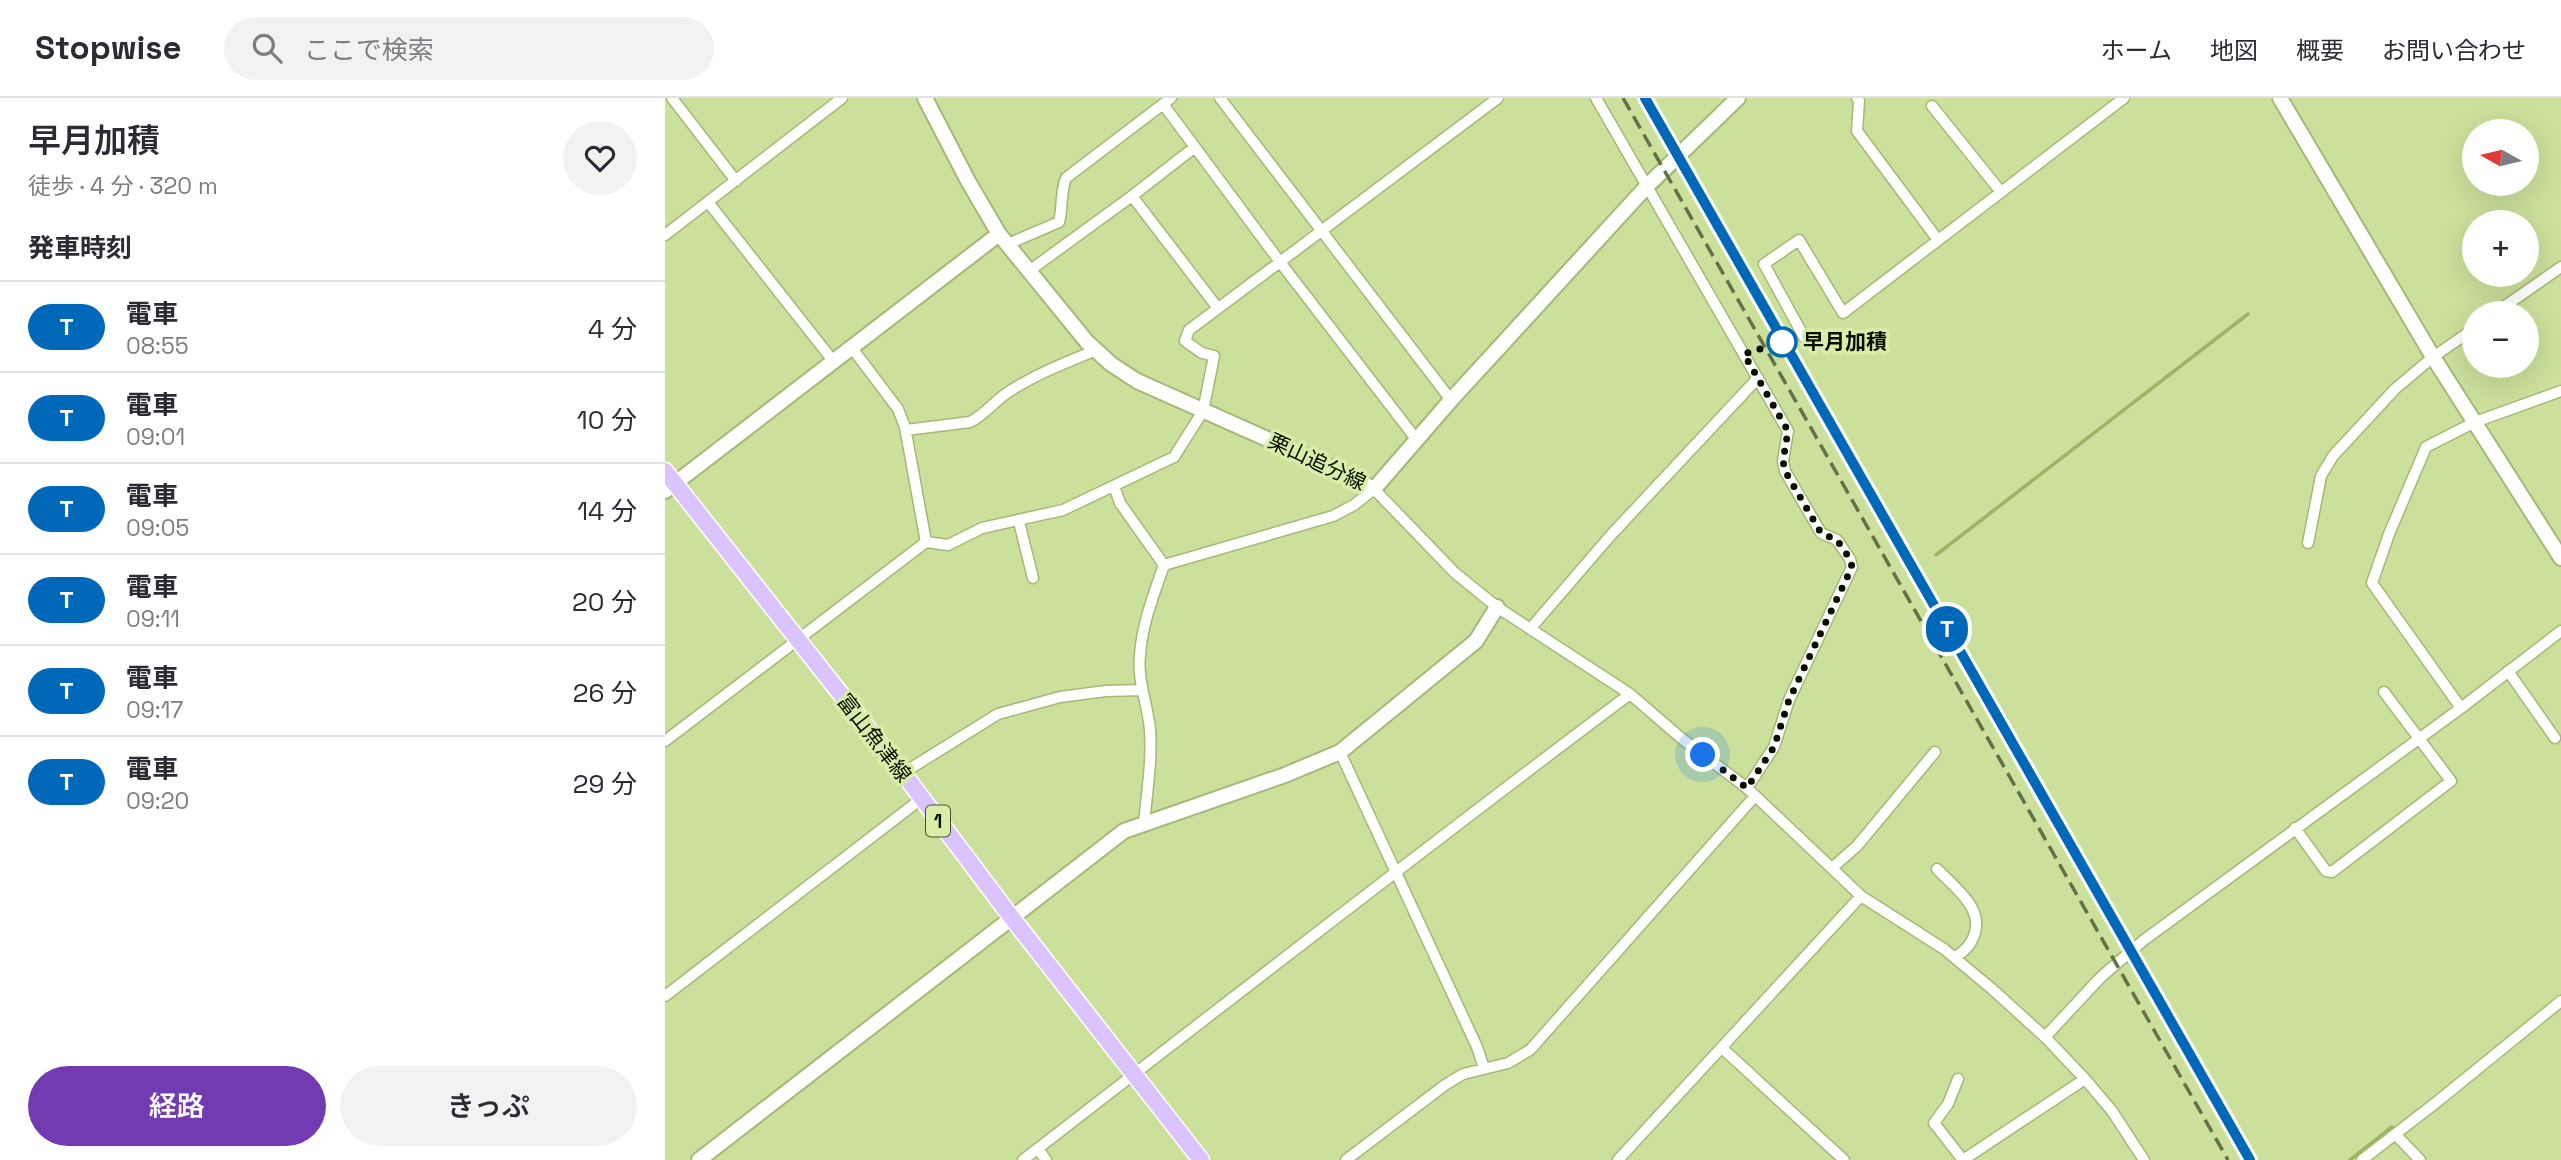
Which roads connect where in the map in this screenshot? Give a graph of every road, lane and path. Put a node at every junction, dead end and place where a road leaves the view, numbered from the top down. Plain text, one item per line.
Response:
1 (671, 98) edge
2 (842, 98) edge
3 (925, 98) edge
4 (1220, 98) edge
5 (1498, 98) edge
6 (1596, 98) edge
7 (1738, 98) edge
8 (1857, 98) edge
9 (2124, 98) edge
10 (2280, 98) edge
11 (1167, 101) edge
12 (1932, 106) dead end
13 (1195, 147) junction
14 (736, 181) junction
15 (1647, 185) junction
16 (2001, 192) junction
17 (1132, 196) junction
18 (708, 202) junction
19 (1322, 230) junction
20 (665, 235) edge
21 (1003, 239) junction
22 (1938, 240) junction
23 (1280, 262) junction
24 (2561, 267) edge
25 (1030, 271) junction
26 (2512, 301) edge
27 (1217, 307) junction
28 (2462, 337) edge
29 (1808, 339) dead end
30 (852, 348) junction
31 (1096, 350) junction
32 (2433, 357) junction
33 (835, 362) junction
34 (1758, 378) junction
35 (2561, 391) edge
36 (1451, 400) junction
37 (1203, 411) junction
38 (2475, 422) junction
39 (906, 430) junction
40 (1416, 439) junction
41 (668, 482) edge
42 (1114, 486) junction
43 (1374, 489) junction
44 (1019, 522) junction
45 (926, 541) junction
46 (2308, 543) dead end
47 (2561, 558) edge
48 (1164, 565) junction
49 (1033, 578) dead end
50 (1497, 607) junction
51 (1530, 629) junction
52 (2561, 631) edge
53 (796, 639) junction
54 (2508, 671) junction
55 (1141, 690) junction
56 (2385, 692) dead end
57 (1630, 694) junction
58 (2461, 708) junction
59 (2420, 738) junction
60 (2555, 738) dead end
61 (665, 741) edge
62 (1340, 752) junction
63 (1935, 752) dead end
64 (903, 773) junction
65 (1751, 792) junction
66 (921, 799) junction
67 (1144, 823) junction
68 (2295, 828) junction
69 (1832, 868) junction
70 (1937, 869) dead end
71 (1395, 870) junction
72 (1861, 895) junction
73 (1012, 918) junction
74 (1955, 958) junction
75 (665, 996) edge
76 (2561, 1000) edge
77 (2045, 1037) junction
78 (1721, 1048) junction
79 (1484, 1068) junction
80 (1134, 1074) junction
81 (1958, 1079) dead end
82 (2085, 1079) junction
83 (2396, 1135) junction
84 (1038, 1149) junction
85 (699, 1160) edge
86 (1023, 1160) edge
87 (1047, 1160) edge
88 (1201, 1160) edge
89 (1346, 1160) edge
90 (1618, 1160) edge
91 (1844, 1160) edge
92 (1963, 1160) edge
93 (2144, 1160) edge
94 (2362, 1160) edge
95 (2420, 1160) edge

1 - 14 street
2 - 14 street
3 - 21 street, 栗山追分線
4 - 19 street
5 - 19 street
6 - 15 street
7 - 15 street, 栗山追分線
8 - 22 street
9 - 16 street
10 - 32 street
11 - 13 street
11 - 21 street
12 - 16 street
13 - 17 street
13 - 23 street
14 - 18 street
15 - 34 street
15 - 36 street, 栗山追分線
16 - 22 street
17 - 25 street
17 - 27 street
18 - 20 street
18 - 33 street
19 - 23 street
19 - 36 street
21 - 25 street, 栗山追分線
21 - 30 street
22 - 29 street
23 - 27 street
23 - 40 street
24 - 26 street
25 - 31 street, 栗山追分線
27 - 37 street
28 - 32 street
30 - 33 street
30 - 39 street
31 - 37 street, 栗山追分線
31 - 39 street
32 - 38 street
32 - 46 street
33 - 41 street
34 - 51 street
34 - 65 street
35 - 38 street
36 - 40 street, 栗山追分線
37 - 42 street
37 - 43 street, 栗山追分線
38 - 47 street
38 - 58 street
39 - 45 street
40 - 43 street, 栗山追分線
41 - 53 main road, 富山魚津線 / 1
42 - 44 street
42 - 48 street
43 - 48 street
43 - 50 street
44 - 45 street
44 - 49 street
45 - 53 street
48 - 55 street
50 - 51 street
50 - 62 street
51 - 57 street
52 - 54 street
53 - 61 street
53 - 64 main road, 富山魚津線 / 1
54 - 58 street
54 - 60 street
55 - 64 street
55 - 67 street
56 - 59 street
57 - 65 street
57 - 71 street
58 - 59 street
59 - 68 street
59 - 68 street
62 - 67 street
62 - 71 street
63 - 69 street
64 - 66 main road, 富山魚津線 / 1
65 - 69 street
65 - 79 street
66 - 73 main road, 富山魚津線 / 1
66 - 75 street
67 - 73 street
68 - 77 street
69 - 72 street
70 - 74 street
71 - 79 street
71 - 80 street
72 - 74 street
72 - 78 street
73 - 80 main road, 富山魚津線 / 1
73 - 85 street
74 - 77 street
76 - 83 street
77 - 82 street
78 - 90 street
78 - 91 street
79 - 89 street
80 - 84 street
80 - 88 main road, 富山魚津線 / 1
81 - 92 street
82 - 92 street
82 - 93 street
83 - 94 street
83 - 95 street
84 - 86 street
84 - 87 street

